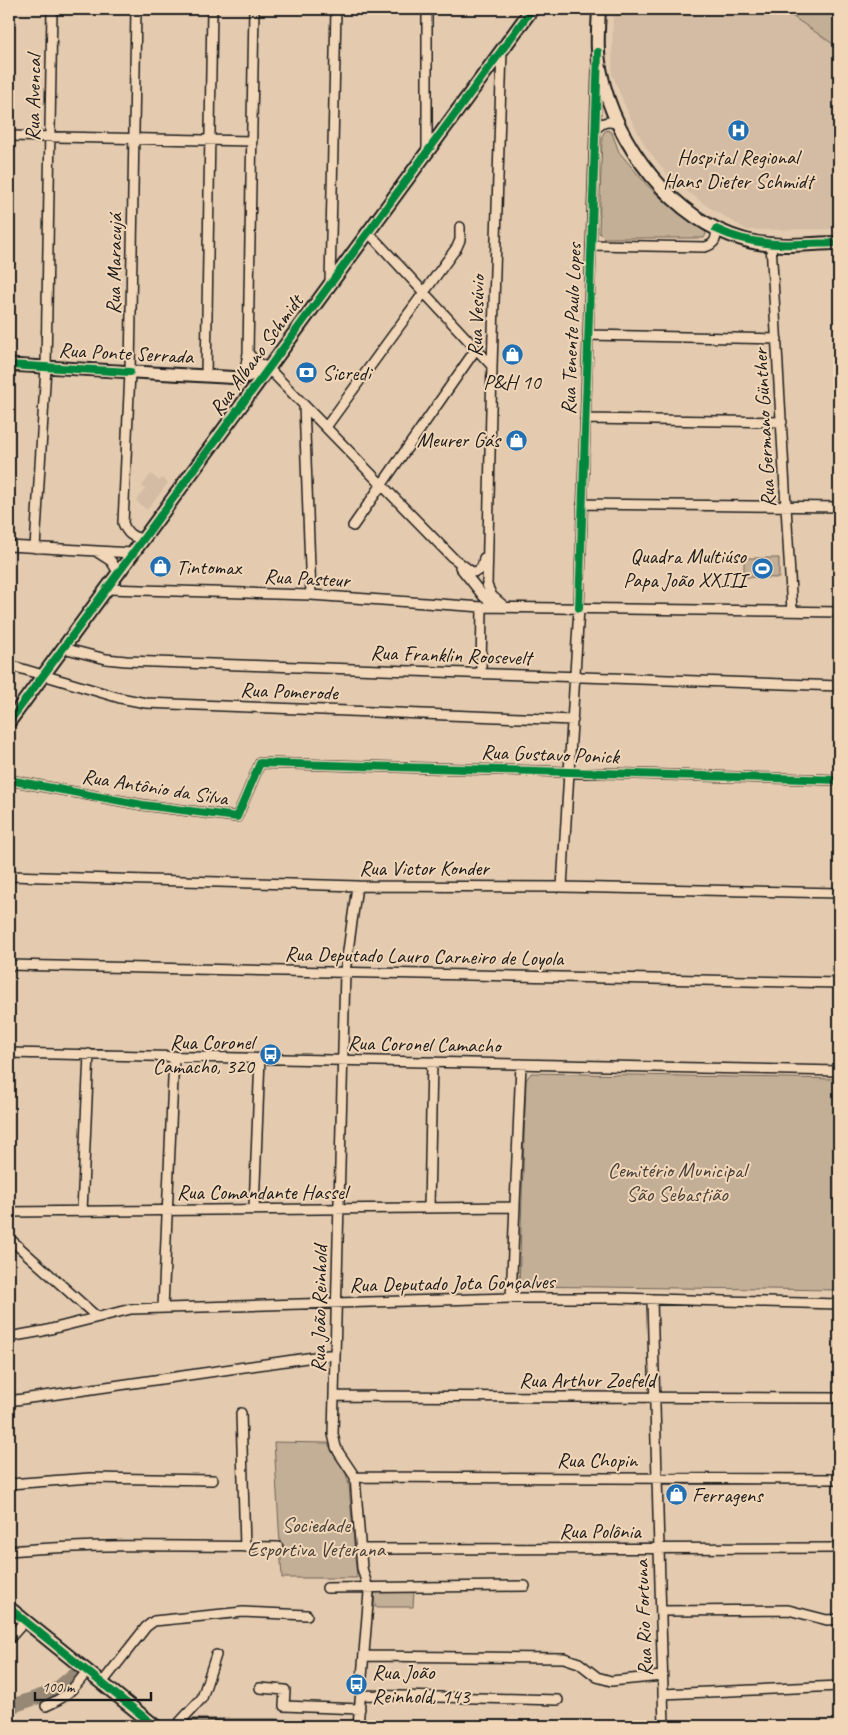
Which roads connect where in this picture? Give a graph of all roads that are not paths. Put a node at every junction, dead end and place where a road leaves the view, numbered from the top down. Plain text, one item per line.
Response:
1 (52, 9) edge
2 (136, 9) edge
3 (212, 9) edge
4 (254, 9) edge
5 (336, 9) edge
6 (426, 9) edge
7 (532, 9) edge
8 (598, 10) edge
9 (502, 49) junction
10 (598, 52) junction
11 (618, 124) junction
12 (595, 130) junction
13 (9, 136) edge
14 (50, 137) junction
15 (134, 139) junction
16 (210, 140) junction
17 (252, 141) junction
18 (427, 151) junction
19 (460, 227) dead end
20 (716, 228) junction
21 (368, 232) junction
22 (839, 243) edge
23 (771, 244) junction
24 (591, 245) junction
25 (330, 283) junction
26 (424, 292) junction
27 (588, 335) junction
28 (777, 338) junction
29 (476, 349) junction
30 (248, 353) junction
31 (9, 365) edge
32 (492, 366) junction
33 (46, 367) junction
34 (268, 368) junction
35 (130, 372) junction
36 (206, 376) junction
37 (242, 378) junction
38 (250, 394) junction
39 (304, 405) junction
40 (585, 420) junction
41 (782, 422) junction
42 (326, 427) junction
43 (381, 485) junction
44 (582, 504) junction
45 (787, 507) junction
46 (839, 508) edge
47 (353, 526) dead end
48 (143, 539) junction
49 (487, 540) junction
50 (9, 546) edge
51 (35, 548) junction
52 (94, 551) junction
53 (132, 553) junction
54 (452, 557) junction
55 (118, 572) junction
56 (107, 589) junction
57 (480, 593) junction
58 (311, 595) junction
59 (459, 605) junction
60 (482, 607) junction
61 (503, 607) junction
62 (579, 608) junction
63 (792, 611) junction
64 (839, 612) edge
65 (63, 648) junction
66 (9, 665) edge
67 (481, 673) junction
68 (44, 674) junction
69 (576, 677) junction
70 (839, 686) edge
71 (573, 720) junction
72 (9, 722) edge
73 (260, 762) joint
74 (570, 772) junction
75 (9, 780) edge
76 (839, 780) edge
77 (9, 876) edge
78 (357, 886) junction
79 (562, 887) junction
80 (839, 893) edge
81 (9, 965) edge
82 (345, 972) junction
83 (839, 983) edge
84 (9, 1053) edge
85 (89, 1054) junction
86 (174, 1056) junction
87 (260, 1058) junction
88 (343, 1060) junction
89 (432, 1062) junction
90 (521, 1064) junction
91 (839, 1071) edge
92 (515, 1207) junction
93 (339, 1208) junction
94 (428, 1208) junction
95 (254, 1209) junction
96 (167, 1210) junction
97 (82, 1211) junction
98 (9, 1212) edge
99 (9, 1238) edge
100 (511, 1298) junction
101 (652, 1299) junction
102 (337, 1303) junction
103 (839, 1304) edge
104 (163, 1308) junction
105 (97, 1317) junction
106 (9, 1337) edge
107 (335, 1354) junction
108 (334, 1396) junction
109 (655, 1397) junction
110 (839, 1398) edge
111 (9, 1401) edge
112 (241, 1413) dead end
113 (355, 1477) junction
114 (657, 1478) junction
115 (839, 1479) edge
116 (213, 1480) dead end
117 (9, 1484) edge
118 (245, 1547) junction
119 (278, 1547) dead end
120 (659, 1548) junction
121 (839, 1548) edge
122 (361, 1549) junction
123 (9, 1551) edge
124 (525, 1586) dead end
125 (368, 1587) junction
126 (327, 1588) dead end
127 (9, 1608) edge
128 (661, 1611) junction
129 (307, 1615) dead end
130 (839, 1619) edge
131 (25, 1621) junction
132 (9, 1639) edge
133 (216, 1655) dead end
134 (364, 1656) junction
135 (87, 1671) junction
136 (662, 1676) junction
137 (102, 1683) junction
138 (839, 1686) edge
139 (260, 1688) dead end
140 (663, 1694) junction
141 (361, 1695) junction
142 (558, 1700) dead end
143 (46, 1706) dead end
144 (360, 1709) junction
145 (155, 1726) edge
146 (176, 1726) edge
147 (358, 1726) edge
148 (664, 1726) edge

1 - 14 street, Rua Avencal
2 - 15 street, Rua Maracujá
3 - 16 street
4 - 17 street
5 - 25 street
6 - 18 street
7 - 9 main road, Rua Albano Schmidt
8 - 10 main road, Rua Tenente Paulo Lopes
9 - 18 main road, Rua Albano Schmidt
9 - 32 street, Rua Vesúvio
10 - 11 main road
10 - 12 street, Rua Tenente Paulo Lopes
11 - 12 street
11 - 20 main road
12 - 24 street, Rua Tenente Paulo Lopes
13 - 14 street
14 - 15 street
14 - 33 street, Rua Avencal
15 - 16 street
15 - 35 street, Rua Maracujá
16 - 17 street
16 - 36 street
17 - 30 street
18 - 21 main road, Rua Albano Schmidt
19 - 26 street
20 - 23 main road
20 - 24 street
21 - 25 main road, Rua Albano Schmidt
21 - 26 street
22 - 23 main road
23 - 28 street, Rua Germano Günther
24 - 27 street, Rua Tenente Paulo Lopes
25 - 34 main road, Rua Albano Schmidt
26 - 29 street
26 - 42 street
27 - 28 street
27 - 40 street, Rua Tenente Paulo Lopes
28 - 41 street, Rua Germano Günther
29 - 32 street
29 - 43 street
30 - 34 street
30 - 37 street
31 - 33 street, Rua Ponte Serrada
32 - 49 street, Rua Vesúvio
33 - 35 street, Rua Ponte Serrada
33 - 51 street, Rua Avencal
34 - 37 street, Rua Ponte Serrada
34 - 38 main road, Rua Albano Schmidt
34 - 39 street
35 - 36 street, Rua Ponte Serrada
35 - 48 street, Rua Maracujá
36 - 37 street, Rua Ponte Serrada
37 - 38 street
38 - 48 main road, Rua Albano Schmidt
39 - 42 street
39 - 58 street
40 - 41 street
40 - 44 street, Rua Tenente Paulo Lopes
41 - 45 street, Rua Germano Günther
42 - 43 street
43 - 47 street
43 - 54 street
44 - 45 street
44 - 62 street, Rua Tenente Paulo Lopes
45 - 46 street
45 - 63 street, Rua Germano Günther
48 - 53 main road, Rua Albano Schmidt
49 - 54 street
49 - 61 street, Rua Vesúvio
50 - 51 street
51 - 52 street
52 - 53 street
52 - 55 street
53 - 55 main road, Rua Albano Schmidt
54 - 57 street
55 - 56 main road, Rua Albano Schmidt
56 - 58 street, Rua Pasteur
56 - 65 main road, Rua Albano Schmidt
57 - 59 street
57 - 61 street
58 - 59 street, Rua Pasteur
59 - 60 street, Rua Pasteur
60 - 61 street, Rua Pasteur
60 - 67 street
61 - 62 street, Rua Pasteur
62 - 63 street, Rua Pasteur
62 - 69 street, Rua Tenente Paulo Lopes
63 - 64 street, Rua Pasteur
65 - 67 street, Rua Franklin Roosevelt
65 - 68 main road, Rua Albano Schmidt
66 - 68 street, Rua Pomerode
67 - 69 street, Rua Franklin Roosevelt
68 - 71 street, Rua Pomerode
68 - 72 main road, Rua Albano Schmidt
69 - 70 street, Rua Franklin Roosevelt
69 - 71 street, Rua Tenente Paulo Lopes
71 - 74 street, Rua Tenente Paulo Lopes
73 - 74 street, Rua Gustavo Ponick
73 - 75 street, Rua Antônio da Silva
74 - 76 street, Rua Gustavo Ponick
74 - 79 street, Rua Tenente Paulo Lopes
77 - 78 street, Rua Victor Konder
78 - 79 street, Rua Victor Konder
78 - 82 street, Rua João Reinhold
79 - 80 street, Rua Victor Konder
81 - 82 street, Rua Deputado Lauro Carneiro de Loyola
82 - 83 street, Rua Deputado Lauro Carneiro de Loyola
82 - 88 street, Rua João Reinhold
84 - 85 street, Rua Coronel Camacho
85 - 86 street, Rua Coronel Camacho
85 - 97 street
86 - 87 street, Rua Coronel Camacho
86 - 96 street
87 - 88 street, Rua Coronel Camacho
87 - 95 street
88 - 89 street, Rua Coronel Camacho
88 - 93 street, Rua João Reinhold
89 - 90 street, Rua Coronel Camacho
89 - 94 street
90 - 91 street, Rua Coronel Camacho
90 - 92 street
92 - 94 street, Rua Comandante Hassel
92 - 100 street
93 - 94 street, Rua Comandante Hassel
93 - 95 street, Rua Comandante Hassel
93 - 102 street, Rua João Reinhold
95 - 96 street, Rua Comandante Hassel
96 - 97 street, Rua Comandante Hassel
96 - 104 street
97 - 98 street, Rua Comandante Hassel
99 - 105 street
100 - 101 street, Rua Deputado Jota Gonçalves
100 - 102 street, Rua Deputado Jota Gonçalves
101 - 103 street, Rua Deputado Jota Gonçalves
101 - 109 street, Rua Rio Fortuna
102 - 104 street, Rua Deputado Jota Gonçalves
102 - 107 street, Rua João Reinhold
104 - 105 street, Rua Deputado Jota Gonçalves
105 - 106 street, Rua Deputado Jota Gonçalves
107 - 108 street, Rua João Reinhold
107 - 111 street
108 - 109 street, Rua Arthur Zoefeld
108 - 113 street, Rua João Reinhold
109 - 110 street, Rua Arthur Zoefeld
109 - 114 street, Rua Rio Fortuna
112 - 118 street
113 - 114 street, Rua Chopin
113 - 122 street, Rua João Reinhold
114 - 115 street, Rua Chopin
114 - 120 street, Rua Rio Fortuna
116 - 117 street
118 - 119 street
118 - 123 street
120 - 121 street, Rua Polônia
120 - 122 street, Rua Polônia
120 - 128 street, Rua Rio Fortuna
122 - 125 street, Rua João Reinhold
124 - 125 street
125 - 126 street
125 - 134 street, Rua João Reinhold
127 - 131 main road
128 - 130 street
128 - 136 street, Rua Rio Fortuna
129 - 137 street
131 - 132 street
131 - 135 main road
133 - 146 street
134 - 136 street
134 - 141 street, Rua João Reinhold
135 - 137 main road
135 - 143 street
136 - 140 street, Rua Rio Fortuna
137 - 145 main road
138 - 140 street
139 - 144 street
140 - 148 street, Rua Rio Fortuna
141 - 142 street
141 - 144 street, Rua João Reinhold
144 - 147 street, Rua João Reinhold

